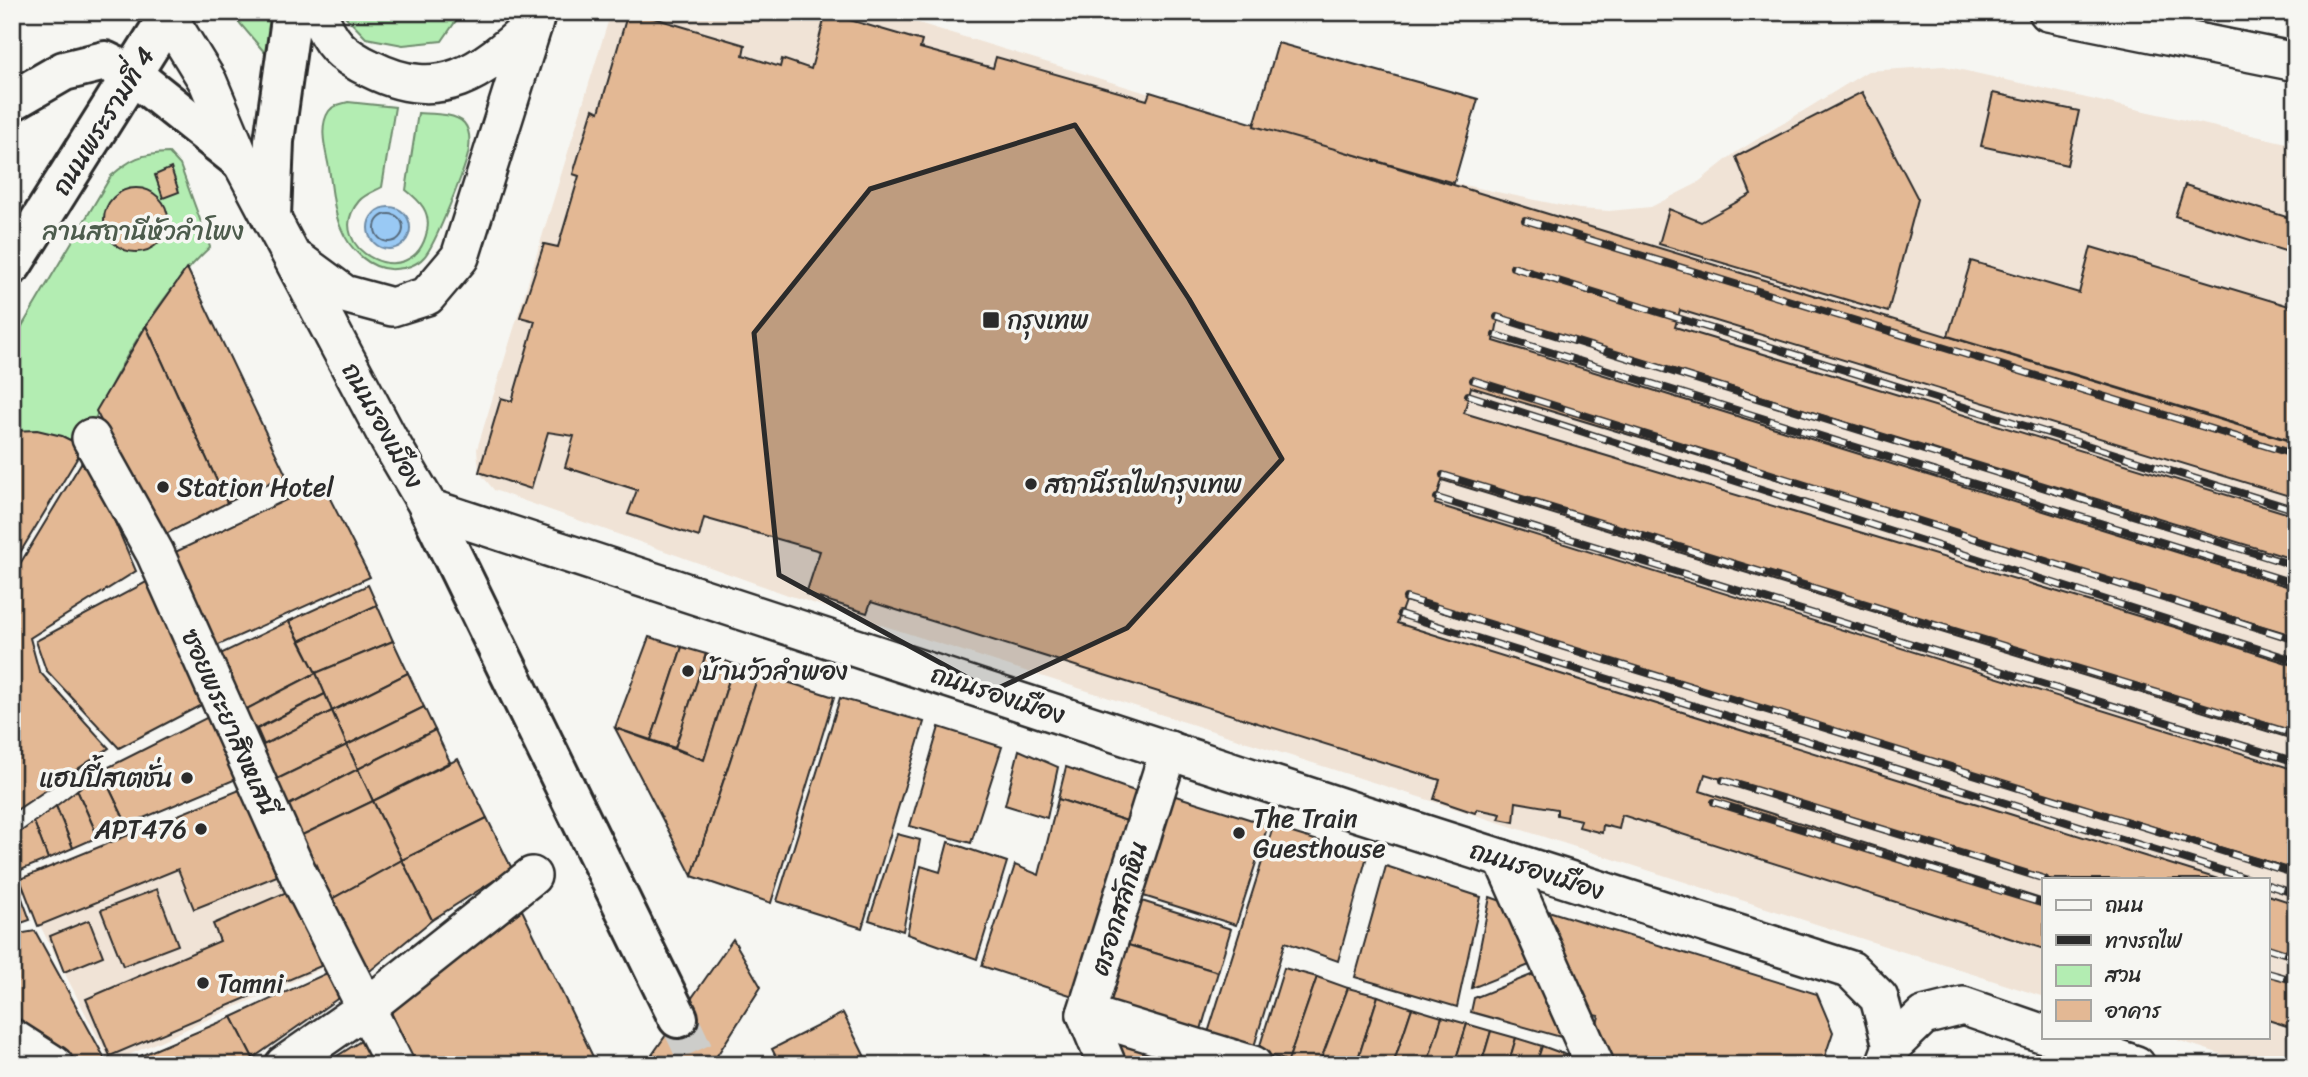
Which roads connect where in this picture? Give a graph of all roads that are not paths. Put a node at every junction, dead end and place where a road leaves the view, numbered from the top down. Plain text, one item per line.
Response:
1 (292, 12) edge
2 (318, 12) edge
3 (2048, 12) edge
4 (168, 13) edge
5 (536, 18) edge
6 (2296, 62) edge
7 (132, 74) junction
8 (12, 100) edge
9 (241, 161) junction
10 (271, 216) junction
11 (293, 256) junction
12 (12, 265) edge
13 (91, 438) dead end
14 (429, 508) junction
15 (1169, 750) junction
16 (1503, 859) junction
17 (532, 876) dead end
18 (368, 1007) junction
19 (1086, 1014) junction
20 (678, 1018) tunnel mouth
21 (2042, 1033) edge
22 (12, 1038) edge
23 (2056, 1038) edge
24 (1888, 1055) edge
25 (54, 1065) edge
26 (284, 1065) edge
27 (395, 1065) edge
28 (1107, 1065) edge
29 (1253, 1065) edge
30 (1595, 1065) edge
31 (2136, 1065) edge

1 - 10 main road
2 - 5 street
3 - 6 street
4 - 7 main road, ถนนพระรามที่ 4
4 - 9 street, ถนนรองเมือง
5 - 11 street
7 - 8 main road
7 - 9 main road
7 - 12 main road, ถนนพระรามที่ 4
9 - 10 street, ถนนรองเมือง
10 - 11 street, ถนนรองเมือง
11 - 14 street, ถนนรองเมือง
13 - 18 street, ซอยพระยาสิงหเสนี
14 - 15 street, ถนนรองเมือง
14 - 20 main road
15 - 16 street, ถนนรองเมือง
15 - 19 street, ตรอกสลักหิน
16 - 24 street, ถนนรองเมือง
16 - 30 street
17 - 18 street
18 - 26 street
18 - 27 street, ซอยพระยาสิงหเสนี
19 - 28 street
19 - 29 street
21 - 24 street, ถนนรองเมือง
22 - 25 street
23 - 31 street

